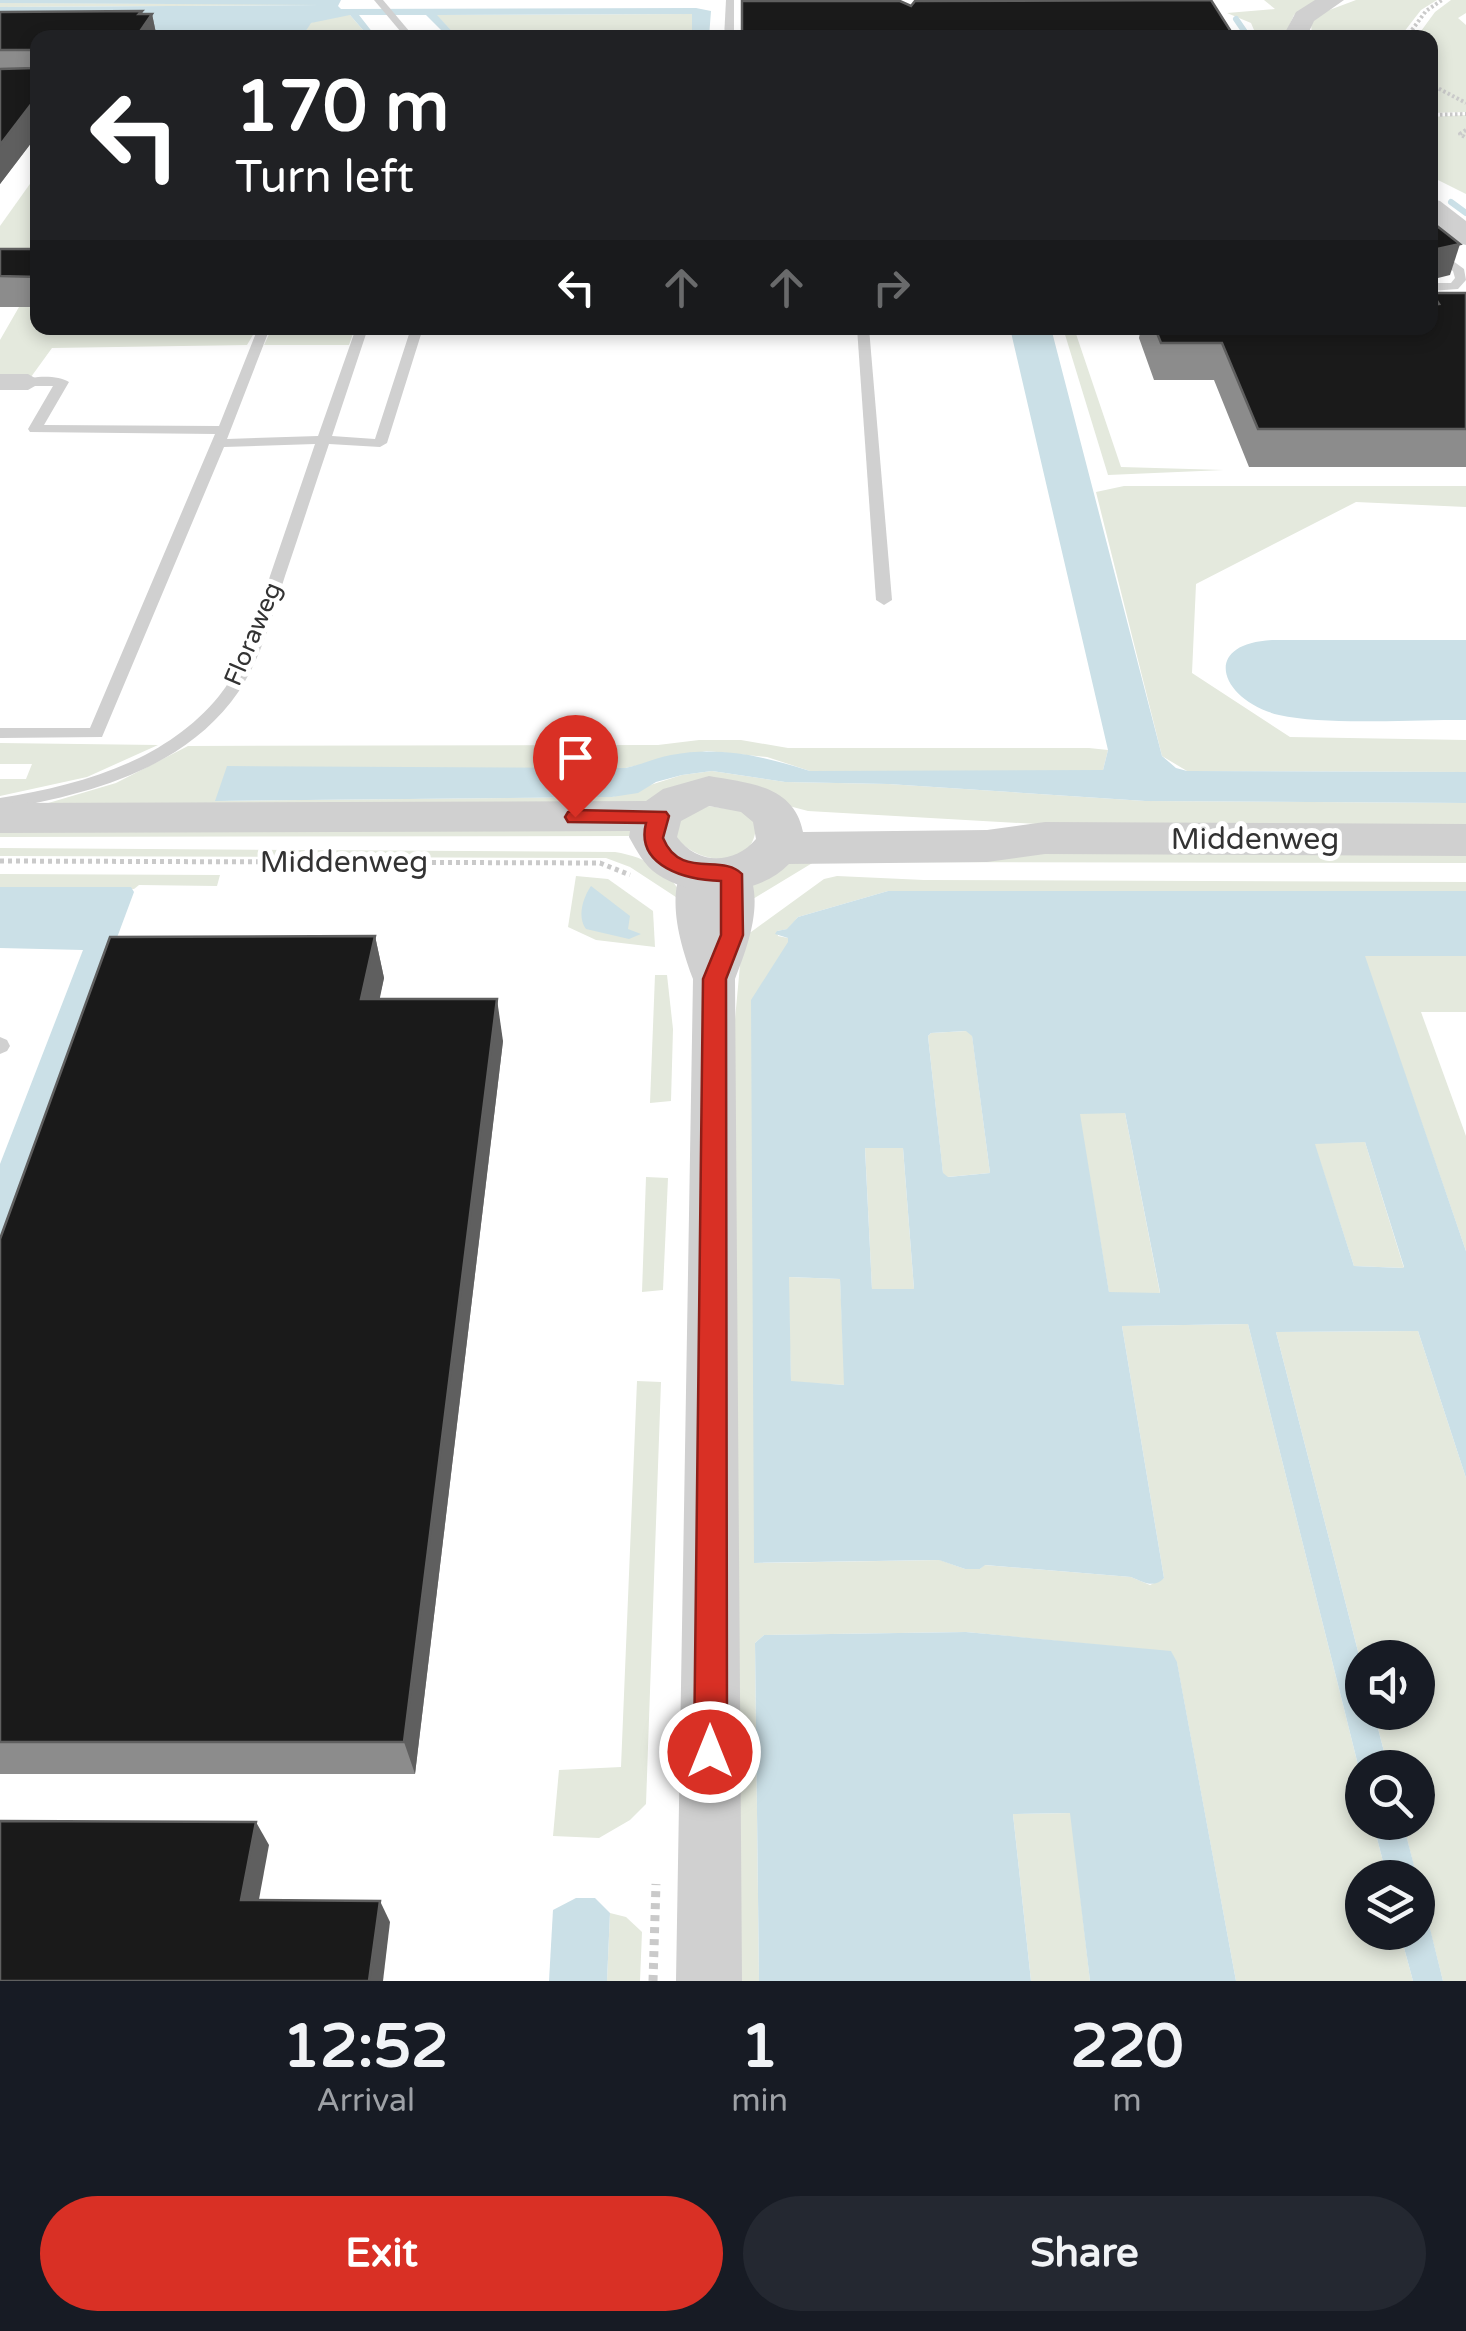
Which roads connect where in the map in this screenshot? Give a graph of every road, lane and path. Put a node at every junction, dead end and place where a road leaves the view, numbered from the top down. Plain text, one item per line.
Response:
1 (730, 0) edge
2 (1332, 0) edge
3 (1442, 0) edge
4 (380, 3) edge
5 (404, 30) edge
6 (729, 30) edge
7 (1298, 30) edge
8 (1412, 30) edge
9 (1438, 88) edge
10 (1466, 103) edge
11 (1466, 114) edge
12 (1438, 115) edge
13 (1466, 130) edge
14 (1466, 138) edge
15 (1440, 232) edge
16 (1438, 287) edge
17 (1438, 304) edge
18 (1466, 304) edge
19 (261, 335) edge
20 (360, 335) edge
21 (415, 335) edge
22 (864, 335) edge
23 (14, 382) edge
24 (222, 436) junction
25 (322, 444) junction
26 (884, 600) dead end
27 (0, 733) edge
28 (0, 804) edge
29 (0, 818) edge
30 (776, 832) junction
31 (1466, 840) edge
32 (0, 843) edge
33 (651, 848) junction
34 (0, 861) edge
35 (715, 874) junction
36 (709, 1981) edge

1 - 6 lane
2 - 7 street
3 - 8 path
4 - 5 lane
9 - 10 path
11 - 12 path
13 - 14 path
15 - 16 lane
17 - 18 street
19 - 24 lane
20 - 25 lane, Floraweg
21 - 25 lane
22 - 26 lane
23 - 24 lane
24 - 25 lane
24 - 27 lane
25 - 28 lane, Floraweg
29 - 33 street, Middenweg
30 - 31 street, Middenweg
30 - 33 street
30 - 35 street
32 - 33 street, Middenweg
33 - 34 path, Middenweg
33 - 35 street
35 - 36 street

